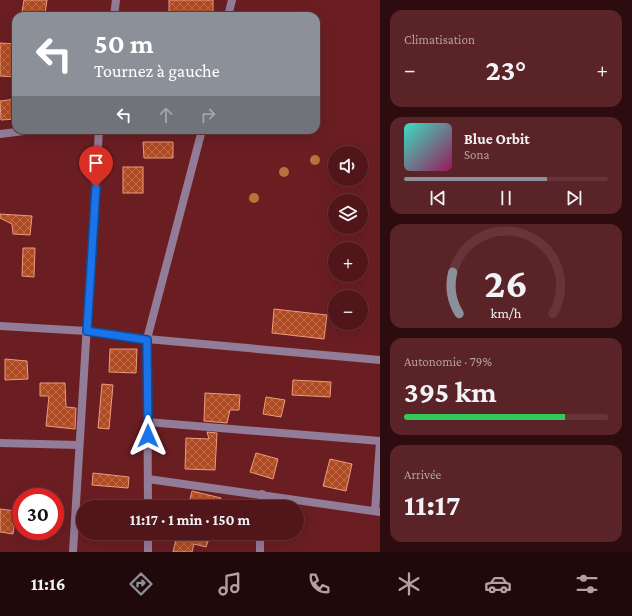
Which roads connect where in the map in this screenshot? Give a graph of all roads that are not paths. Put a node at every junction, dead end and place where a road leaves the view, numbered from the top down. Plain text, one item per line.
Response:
1 (116, 0) edge
2 (232, 0) edge
3 (114, 12) edge
4 (229, 12) edge
5 (12, 132) edge
6 (0, 134) edge
7 (99, 134) edge
8 (201, 134) edge
9 (0, 326) edge
10 (87, 331) junction
11 (147, 340) junction
12 (380, 360) edge
13 (147, 422) junction
14 (380, 442) edge
15 (0, 443) edge
16 (79, 445) junction
17 (148, 478) junction
18 (262, 494) junction
19 (148, 500) edge
20 (262, 500) edge
21 (377, 512) edge
22 (148, 540) edge
23 (260, 540) edge
24 (73, 552) edge
25 (148, 552) edge
26 (260, 552) edge

1 - 3 street
2 - 4 street
5 - 6 street
7 - 10 street
8 - 11 street
9 - 10 street
10 - 11 street
10 - 16 street
11 - 12 street
11 - 13 street
13 - 14 street
13 - 17 street
14 - 21 street
15 - 16 street
16 - 24 street
17 - 18 street
17 - 19 street
18 - 20 street
18 - 21 street
22 - 25 street
23 - 26 street

